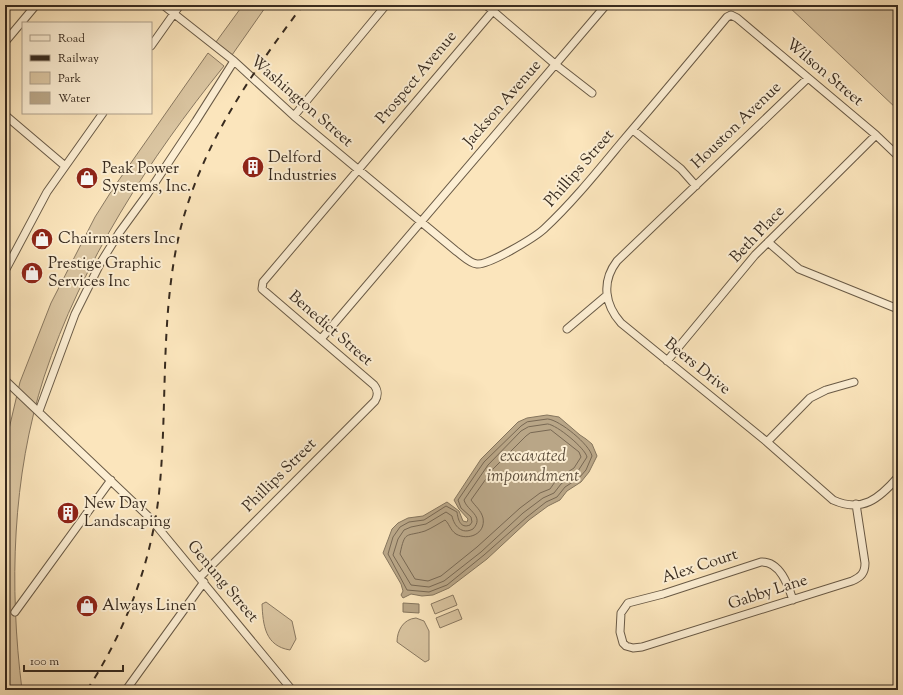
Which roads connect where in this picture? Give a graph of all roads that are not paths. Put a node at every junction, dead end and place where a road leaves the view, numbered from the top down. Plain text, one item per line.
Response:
1 (36, 5) edge
2 (163, 5) edge
3 (180, 5) edge
4 (386, 5) edge
5 (486, 5) edge
6 (606, 5) edge
7 (495, 8) edge
8 (174, 14) junction
9 (731, 15) joint
10 (5, 42) edge
11 (152, 45) edge
12 (234, 62) junction
13 (556, 65) junction
14 (808, 78) junction
15 (592, 93) dead end
16 (102, 114) edge
17 (5, 116) edge
18 (294, 116) junction
19 (632, 130) junction
20 (876, 135) junction
21 (898, 156) edge
22 (65, 166) junction
23 (359, 169) junction
24 (696, 186) junction
25 (421, 221) junction
26 (768, 242) junction
27 (5, 271) edge
28 (262, 288) joint
29 (606, 296) junction
30 (898, 309) edge
31 (567, 329) dead end
32 (321, 339) junction
33 (667, 361) junction
34 (5, 380) edge
35 (854, 382) dead end
36 (377, 393) joint
37 (39, 411) junction
38 (767, 442) junction
39 (898, 477) edge
40 (111, 480) junction
41 (856, 504) junction
42 (202, 579) junction
43 (793, 600) junction
44 (15, 612) dead end
45 (620, 632) joint
46 (126, 690) edge
47 (292, 690) edge

1 - 10 street
2 - 8 street, Washington Street
3 - 8 street
4 - 18 street
5 - 7 street
6 - 13 street, Jackson Avenue
7 - 13 street
7 - 23 street, Prospect Avenue
8 - 11 street
8 - 12 street, Washington Street
9 - 14 street, Wilson Street
9 - 19 street, Phillips Street
12 - 18 street, Washington Street
12 - 37 street
13 - 15 street
13 - 25 street, Jackson Avenue
14 - 20 street, Wilson Street
14 - 24 street, Houston Avenue
16 - 22 street
17 - 22 street
18 - 23 street, Washington Street
19 - 24 street, Houston Avenue
19 - 25 street, Phillips Street
20 - 21 street, Wilson Street
20 - 26 street, Beth Place
22 - 27 street
23 - 25 street, Washington Street
23 - 28 street, Prospect Avenue
24 - 29 street
25 - 32 street, Jackson Avenue
26 - 30 street
26 - 33 street, Beth Place
28 - 32 street, Benedict Street
29 - 31 street
29 - 33 street, Beers Drive
32 - 36 street, Benedict Street
33 - 38 street, Beers Drive
34 - 37 street, Genung Street
35 - 38 street
36 - 42 street, Phillips Street
37 - 40 street, Genung Street
38 - 41 street, Beers Drive
39 - 41 street, Beers Drive
40 - 42 street, Genung Street
40 - 44 street
41 - 43 street, Gabby Lane
42 - 46 street, Phillips Street
42 - 47 street, Genung Street
43 - 45 street, Gabby Lane
43 - 45 street, Alex Court

